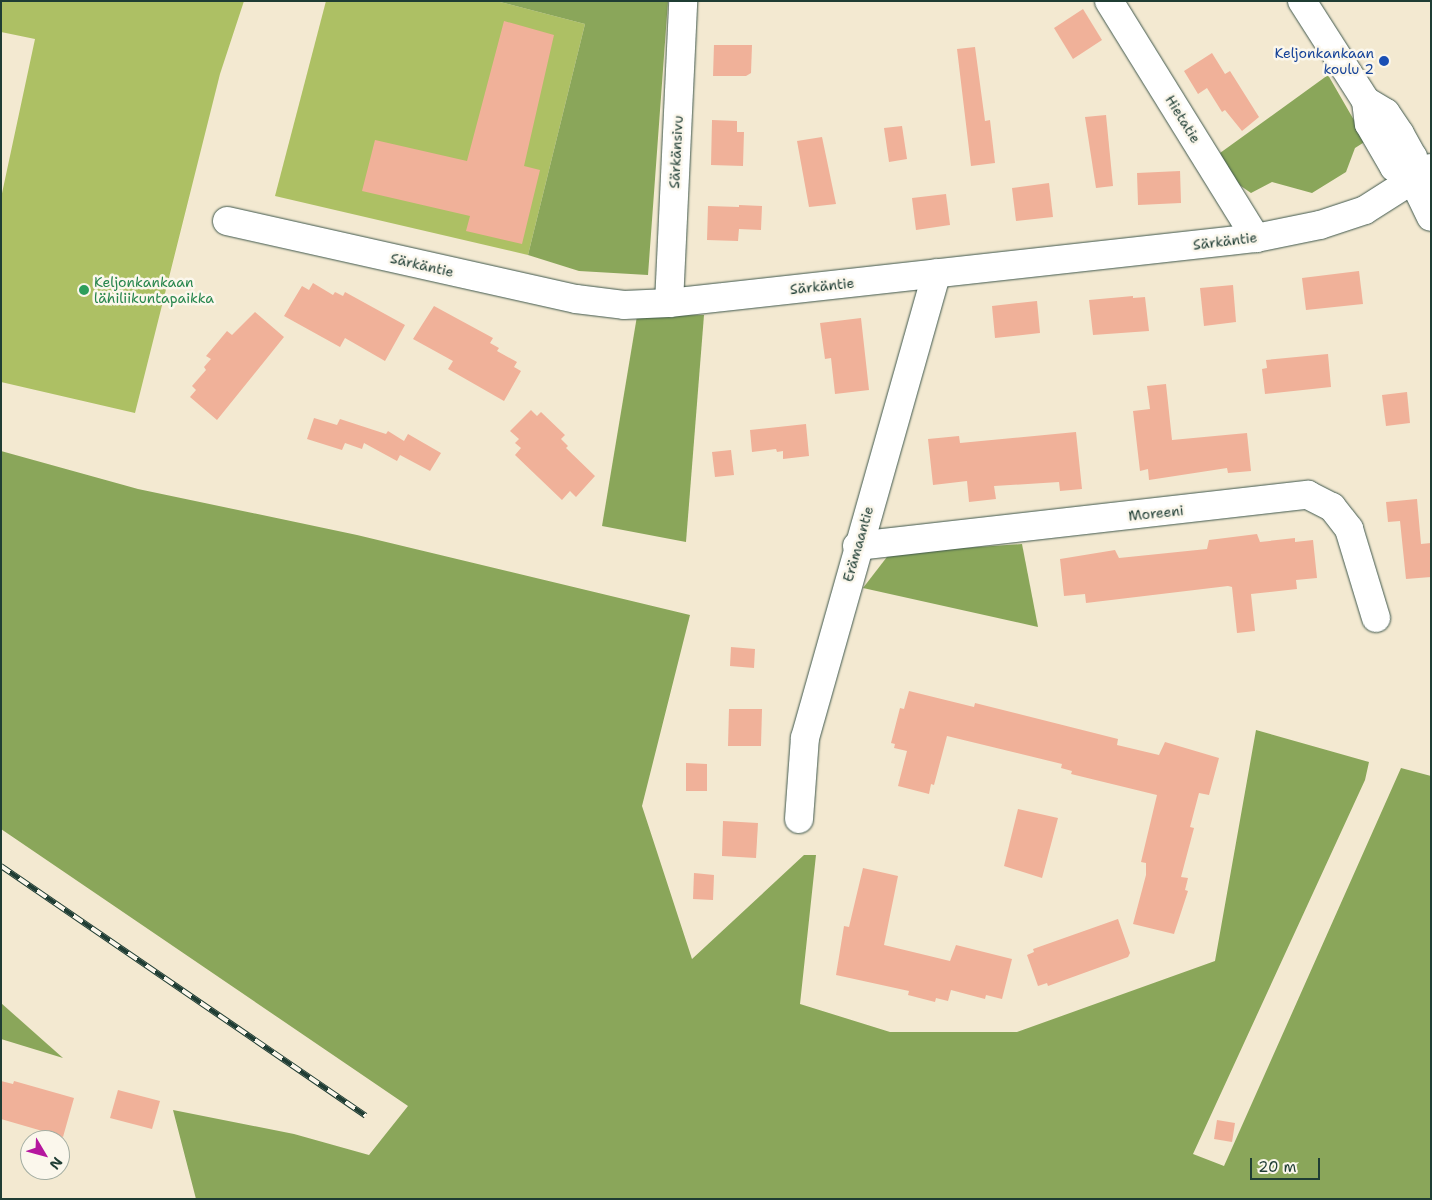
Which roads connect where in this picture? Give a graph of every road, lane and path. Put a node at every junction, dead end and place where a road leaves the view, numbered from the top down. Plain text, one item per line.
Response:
1 (683, 1) edge
2 (1109, 1) edge
3 (1302, 1) edge
4 (1422, 174) edge
5 (1431, 217) edge
6 (226, 221) dead end
7 (1256, 238) junction
8 (937, 273) junction
9 (669, 303) junction
10 (857, 546) junction
11 (1376, 618) dead end
12 (799, 819) dead end

1 - 9 street, Särkänsivu
2 - 7 street, Hietatie
3 - 4 street
4 - 5 street
4 - 7 street, Särkäntie
6 - 9 street, Särkäntie
7 - 8 street, Särkäntie
8 - 9 street, Särkäntie
8 - 10 street, Erämaantie
10 - 11 street, Moreeni
10 - 12 street, Erämaantie

